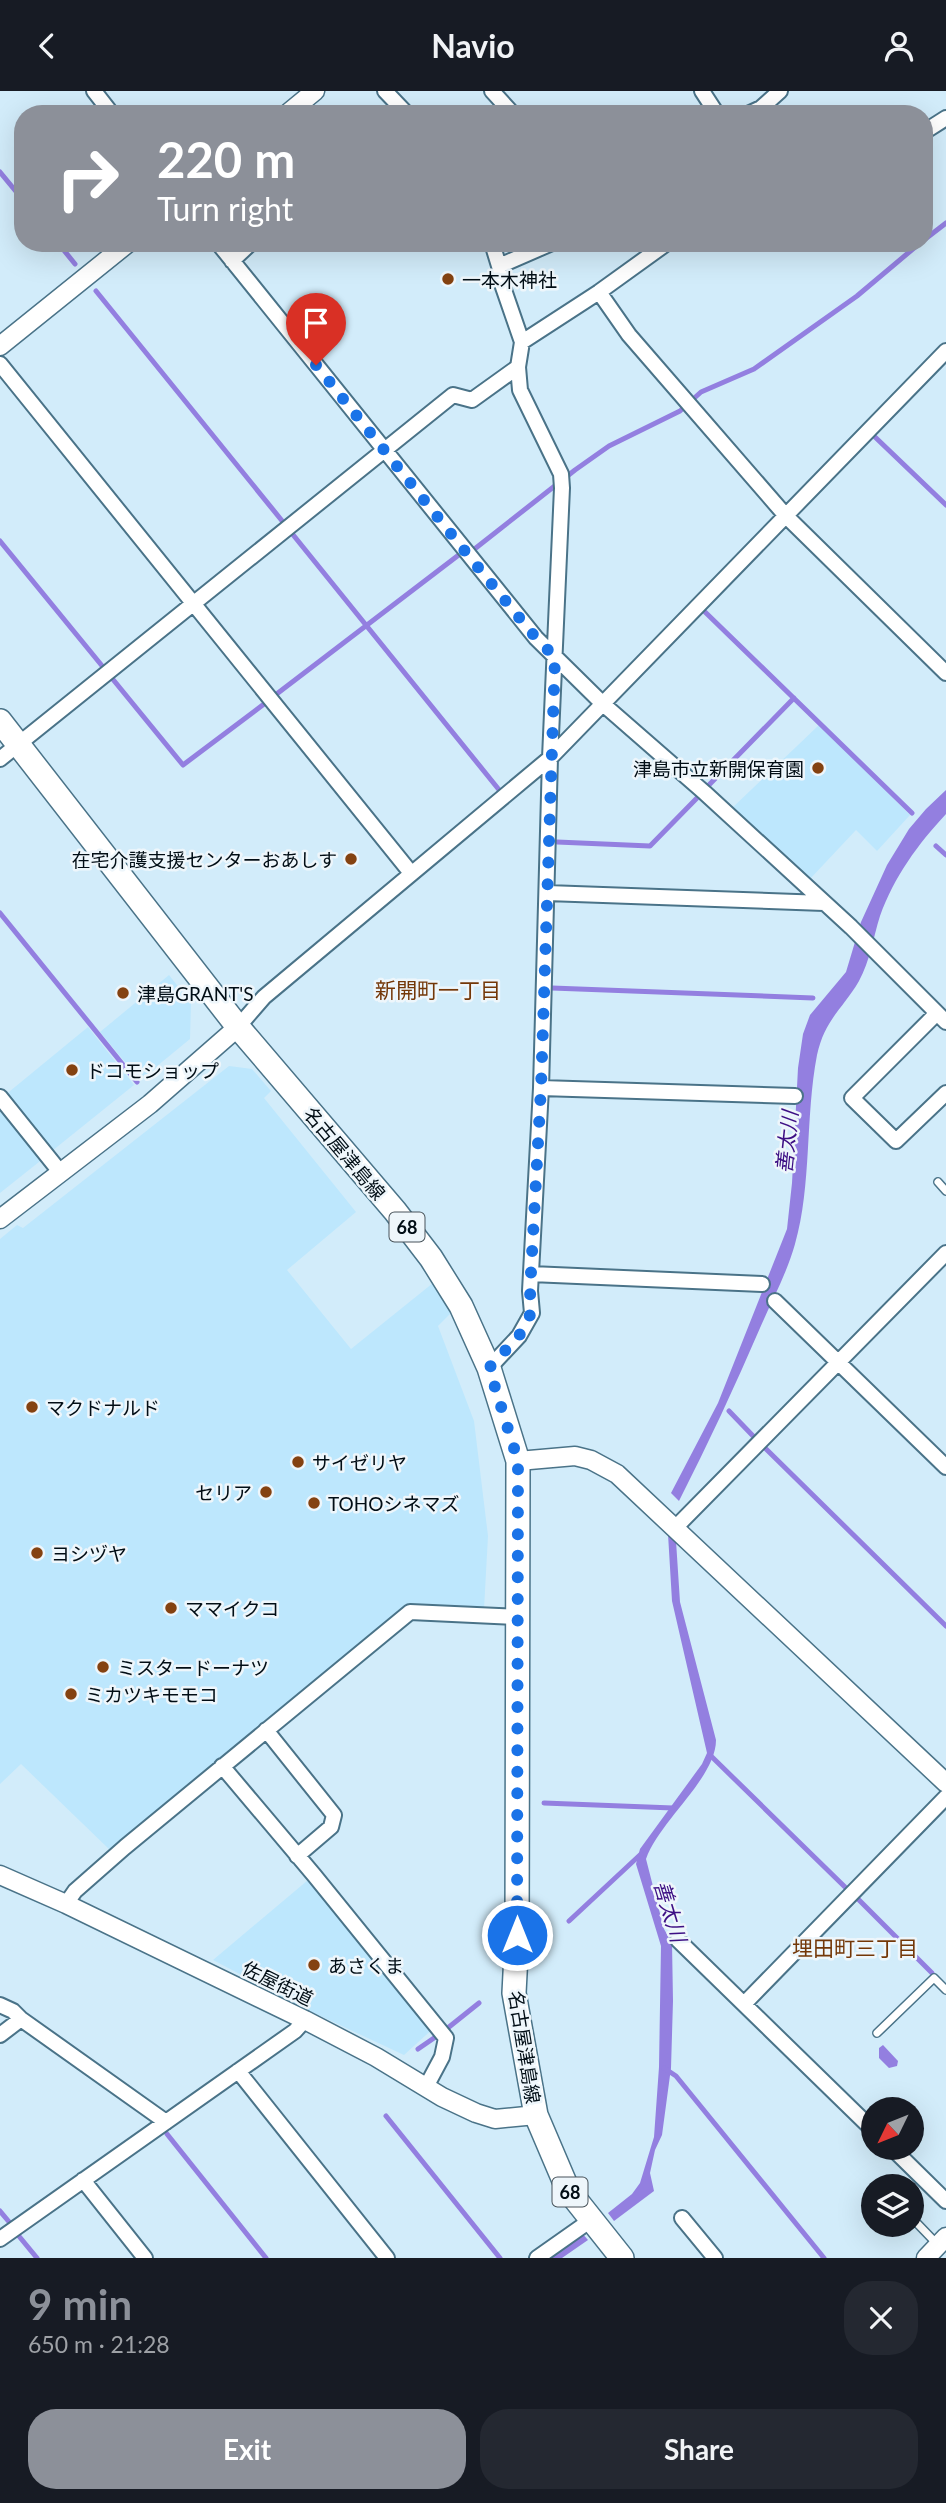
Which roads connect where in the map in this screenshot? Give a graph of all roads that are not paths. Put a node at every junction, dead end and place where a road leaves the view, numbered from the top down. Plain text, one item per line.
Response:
1 (94, 91) edge
2 (315, 91) edge
3 (385, 91) edge
4 (492, 91) edge
5 (780, 91) edge
6 (105, 105) edge
7 (298, 105) edge
8 (398, 105) edge
9 (505, 105) edge
10 (764, 105) edge
11 (117, 252) edge
12 (225, 252) edge
13 (242, 252) edge
14 (495, 252) edge
15 (531, 252) edge
16 (655, 252) edge
17 (232, 261) junction
18 (499, 266) junction
19 (600, 292) junction
20 (522, 342) junction
21 (0, 346) edge
22 (946, 351) edge
23 (0, 364) edge
24 (518, 367) junction
25 (384, 449) junction
26 (786, 516) junction
27 (192, 603) junction
28 (555, 657) junction
29 (946, 673) edge
30 (603, 704) junction
31 (0, 721) edge
32 (18, 744) junction
33 (550, 758) junction
34 (0, 759) edge
35 (411, 873) junction
36 (547, 893) junction
37 (824, 903) junction
38 (941, 1017) edge
39 (238, 1027) junction
40 (541, 1088) junction
41 (946, 1093) edge
42 (795, 1096) dead end
43 (0, 1097) edge
44 (61, 1173) junction
45 (938, 1182) dead end
46 (946, 1191) edge
47 (0, 1219) edge
48 (946, 1253) edge
49 (531, 1274) junction
50 (762, 1284) dead end
51 (775, 1301) dead end
52 (839, 1361) junction
53 (489, 1368) junction
54 (518, 1461) junction
55 (946, 1467) edge
56 (675, 1528) junction
57 (518, 1618) junction
58 (265, 1730) junction
59 (222, 1766) junction
60 (946, 1783) edge
61 (946, 1797) edge
62 (297, 1856) junction
63 (0, 1875) edge
64 (66, 1904) junction
65 (678, 1940) dead end
66 (946, 1990) edge
67 (744, 2004) junction
68 (0, 2005) edge
69 (21, 2019) junction
70 (305, 2020) junction
71 (877, 2033) dead end
72 (0, 2035) edge
73 (238, 2071) junction
74 (426, 2087) junction
75 (536, 2115) junction
76 (861, 2118) edge
77 (166, 2122) junction
78 (904, 2160) edge
79 (83, 2180) junction
80 (946, 2201) edge
81 (682, 2218) dead end
82 (591, 2220) junction
83 (924, 2232) edge
84 (0, 2239) edge
85 (937, 2247) edge
86 (145, 2258) edge
87 (387, 2258) edge
88 (537, 2258) edge
89 (622, 2258) edge
90 (715, 2258) edge

1 - 6 street
2 - 7 street
3 - 8 street
4 - 9 street
5 - 10 street
11 - 21 street
12 - 17 street
13 - 17 street
14 - 18 street
15 - 18 street
16 - 19 street
17 - 25 street
18 - 20 street
19 - 20 street
19 - 26 street
20 - 24 street
22 - 26 street
23 - 27 street
24 - 25 street
24 - 28 street
25 - 27 street
25 - 28 street
26 - 29 street
26 - 30 street
27 - 32 street
27 - 35 street
28 - 30 street
28 - 33 street
30 - 33 street
30 - 37 street
31 - 32 main road, 名古屋津島線 / 68
32 - 34 street
32 - 39 main road, 名古屋津島線 / 68
33 - 35 street
33 - 36 street
35 - 39 street
36 - 37 street
36 - 40 street
37 - 38 street
38 - 41 street
39 - 44 street
39 - 53 main road, 名古屋津島線 / 68
40 - 42 street
40 - 49 street
43 - 44 street
44 - 47 street
45 - 46 lane
48 - 52 street
49 - 50 street
49 - 53 street
51 - 52 street
52 - 55 street
52 - 56 street
53 - 54 main road, 名古屋津島線 / 68
54 - 56 street
54 - 57 main road, 名古屋津島線 / 68
56 - 60 street
57 - 58 street
57 - 75 main road, 名古屋津島線 / 68
58 - 59 street
58 - 62 street
59 - 62 street
59 - 64 street
61 - 67 street
62 - 74 street
63 - 64 street, 佐屋街道
64 - 70 street, 佐屋街道
65 - 67 street
66 - 71 lane
67 - 76 street
68 - 69 street
69 - 72 street
69 - 77 street
70 - 73 street
70 - 74 street, 佐屋街道
73 - 77 street
73 - 87 street
74 - 75 street, 佐屋街道
75 - 82 main road, 名古屋津島線 / 68
77 - 79 street
78 - 80 street
79 - 84 street
79 - 86 street
81 - 90 street
82 - 88 street
82 - 89 main road, 名古屋津島線 / 68
83 - 85 lane

